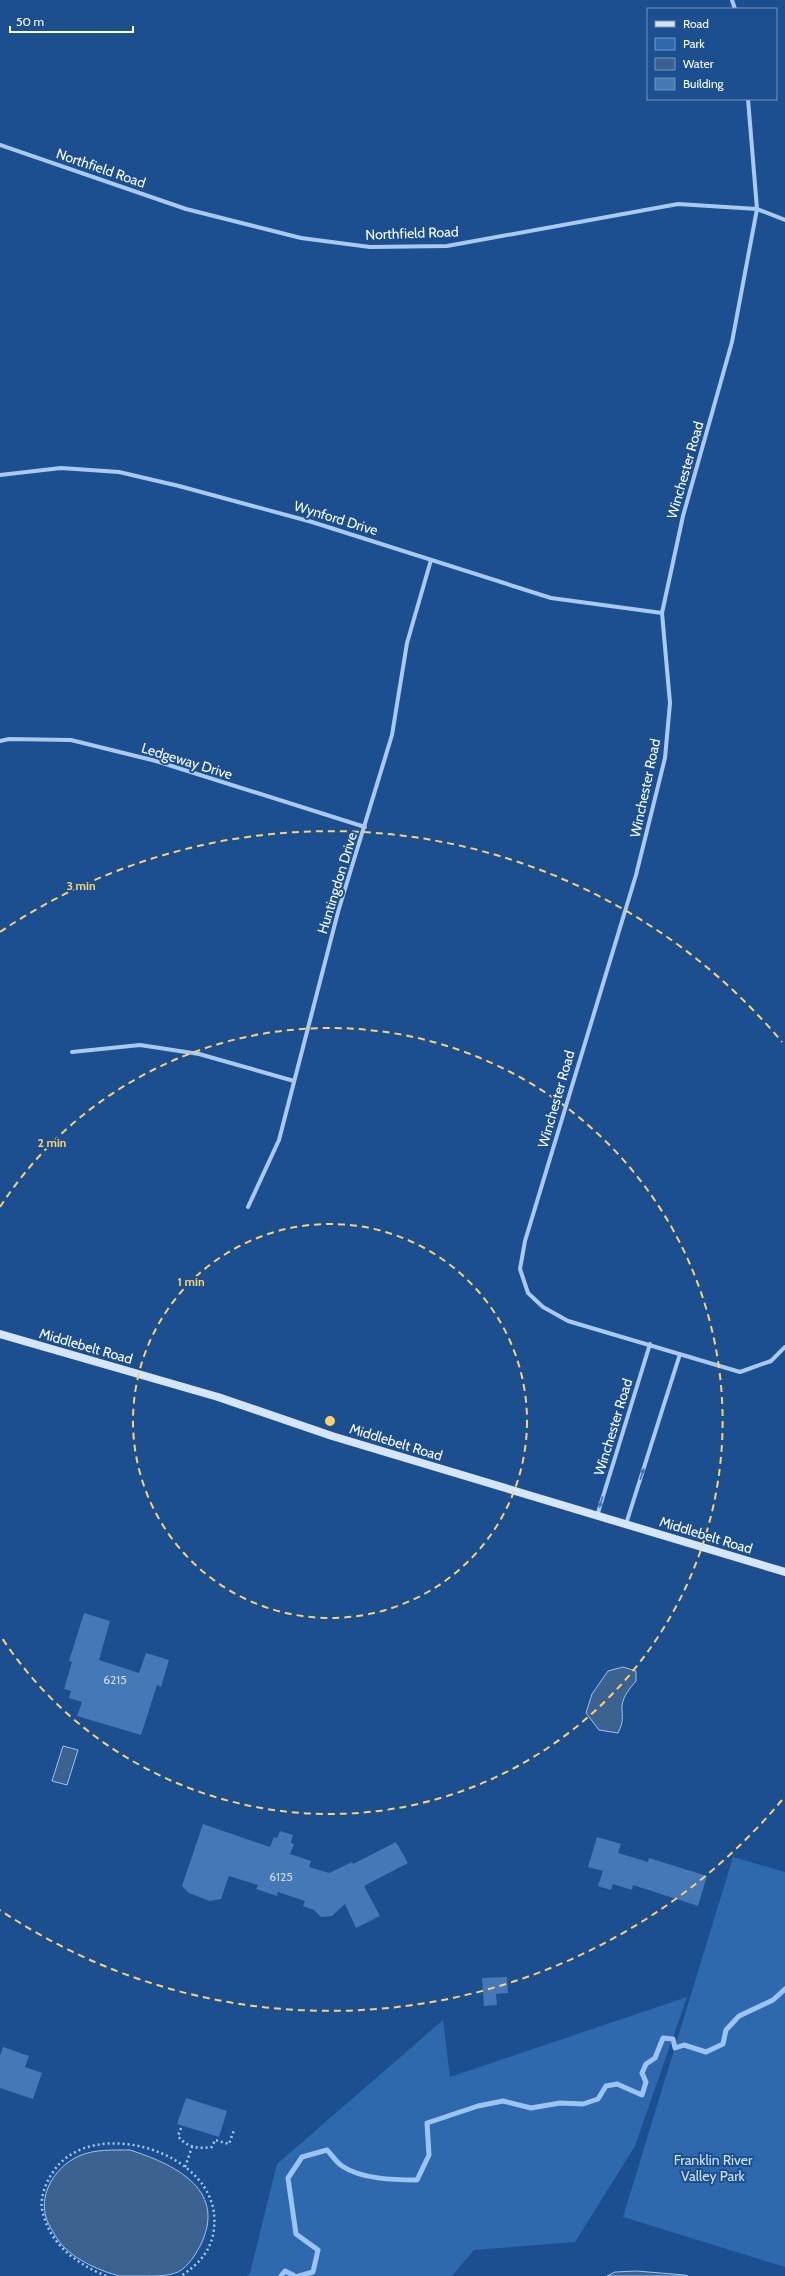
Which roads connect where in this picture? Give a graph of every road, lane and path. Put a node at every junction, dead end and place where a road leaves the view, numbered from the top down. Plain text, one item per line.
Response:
1 (748, 100) edge
2 (0, 145) edge
3 (756, 209) junction
4 (785, 220) edge
5 (0, 475) edge
6 (431, 560) junction
7 (662, 613) junction
8 (0, 741) edge
9 (365, 826) junction
10 (72, 1052) dead end
11 (294, 1081) junction
12 (248, 1207) dead end
13 (0, 1334) edge
14 (650, 1344) junction
15 (785, 1347) edge
16 (680, 1354) junction
17 (597, 1516) junction
18 (626, 1525) junction
19 (785, 1572) edge
20 (181, 2128) dead end
21 (234, 2130) dead end
22 (192, 2147) junction
23 (185, 2167) junction
24 (106, 2276) edge
25 (181, 2276) edge

1 - 3 street, Winchester Road
2 - 3 street, Northfield Road
3 - 4 street, Northfield Road
3 - 7 street, Winchester Road
5 - 6 street, Wynford Drive
6 - 7 street, Wynford Drive
6 - 9 street, Huntingdon Drive
7 - 14 street, Winchester Road
8 - 9 street, Ledgeway Drive
9 - 11 street, Huntingdon Drive
10 - 11 street
11 - 12 street, Huntingdon Drive
13 - 17 street, Middlebelt Road
14 - 16 street, Winchester Road
14 -> 17 street, Winchester Road
15 - 16 street, Winchester Road
18 -> 16 street
17 - 18 street, Middlebelt Road
18 - 19 street, Middlebelt Road
20 - 22 path
21 - 22 path
22 - 23 path
23 - 24 path
23 - 25 path

